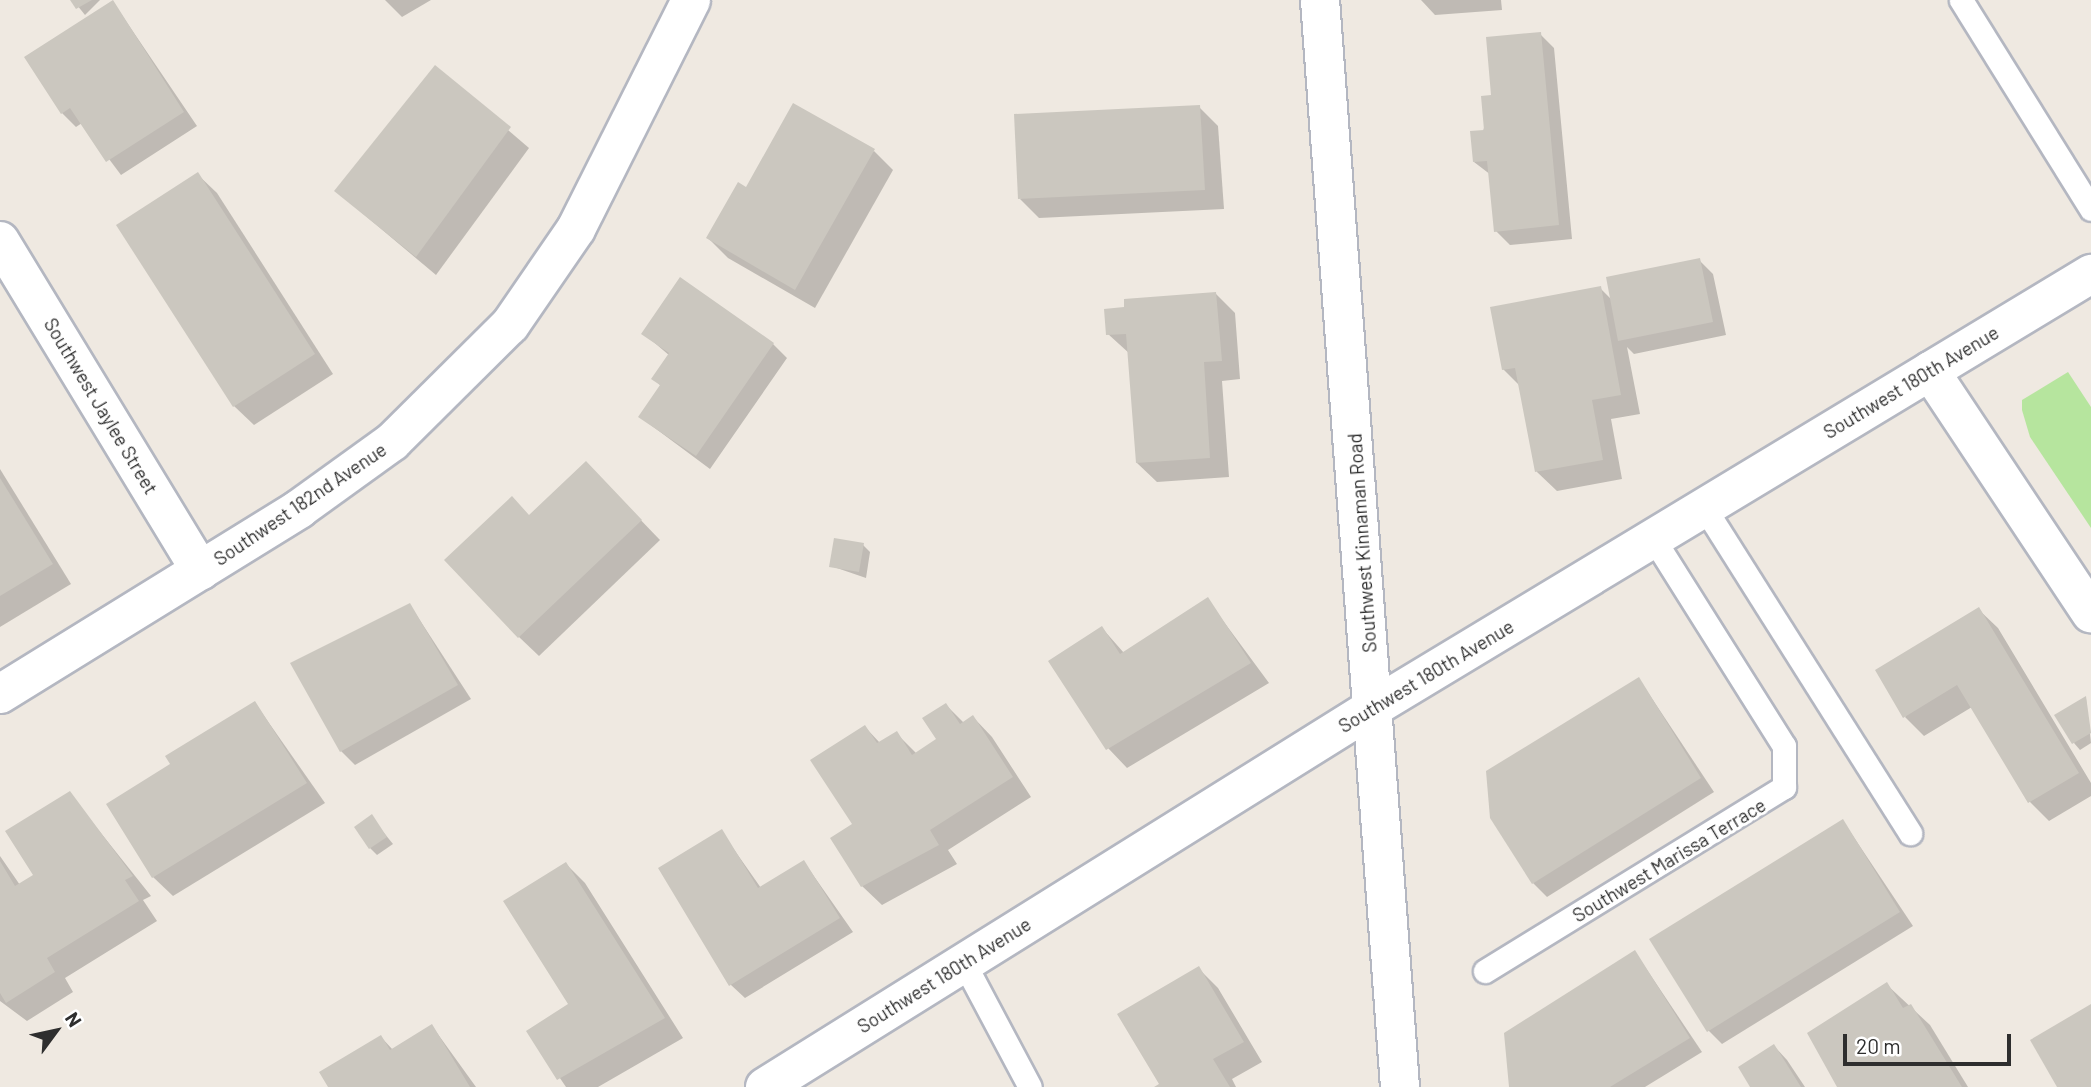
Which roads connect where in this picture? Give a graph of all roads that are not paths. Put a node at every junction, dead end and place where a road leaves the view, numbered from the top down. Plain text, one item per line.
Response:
1 (691, 0) edge
2 (1320, 0) edge
3 (1961, 0) edge
4 (2091, 209) edge
5 (0, 241) edge
6 (2091, 274) edge
7 (1930, 371) junction
8 (1704, 507) junction
9 (1653, 538) junction
10 (201, 570) junction
11 (2090, 609) edge
12 (0, 694) edge
13 (1374, 707) junction
14 (1910, 833) dead end
15 (964, 962) junction
16 (1485, 971) dead end
17 (765, 1087) edge
18 (1030, 1087) edge
19 (1400, 1087) edge

1 - 10 street, Southwest 182nd Avenue
2 - 13 street, Southwest Kinnaman Road
3 - 4 lane
5 - 10 street, Southwest Jaylee Street
6 - 7 street, Southwest 180th Avenue
7 - 8 street, Southwest 180th Avenue
7 - 11 street
8 - 9 street, Southwest 180th Avenue
8 - 14 lane
9 - 13 street, Southwest 180th Avenue
9 - 16 lane, Southwest Marissa Terrace
10 - 12 street, Southwest 182nd Avenue
13 - 15 street, Southwest 180th Avenue
13 - 19 street, Southwest Kinnaman Road
15 - 17 street, Southwest 180th Avenue
15 - 18 lane

